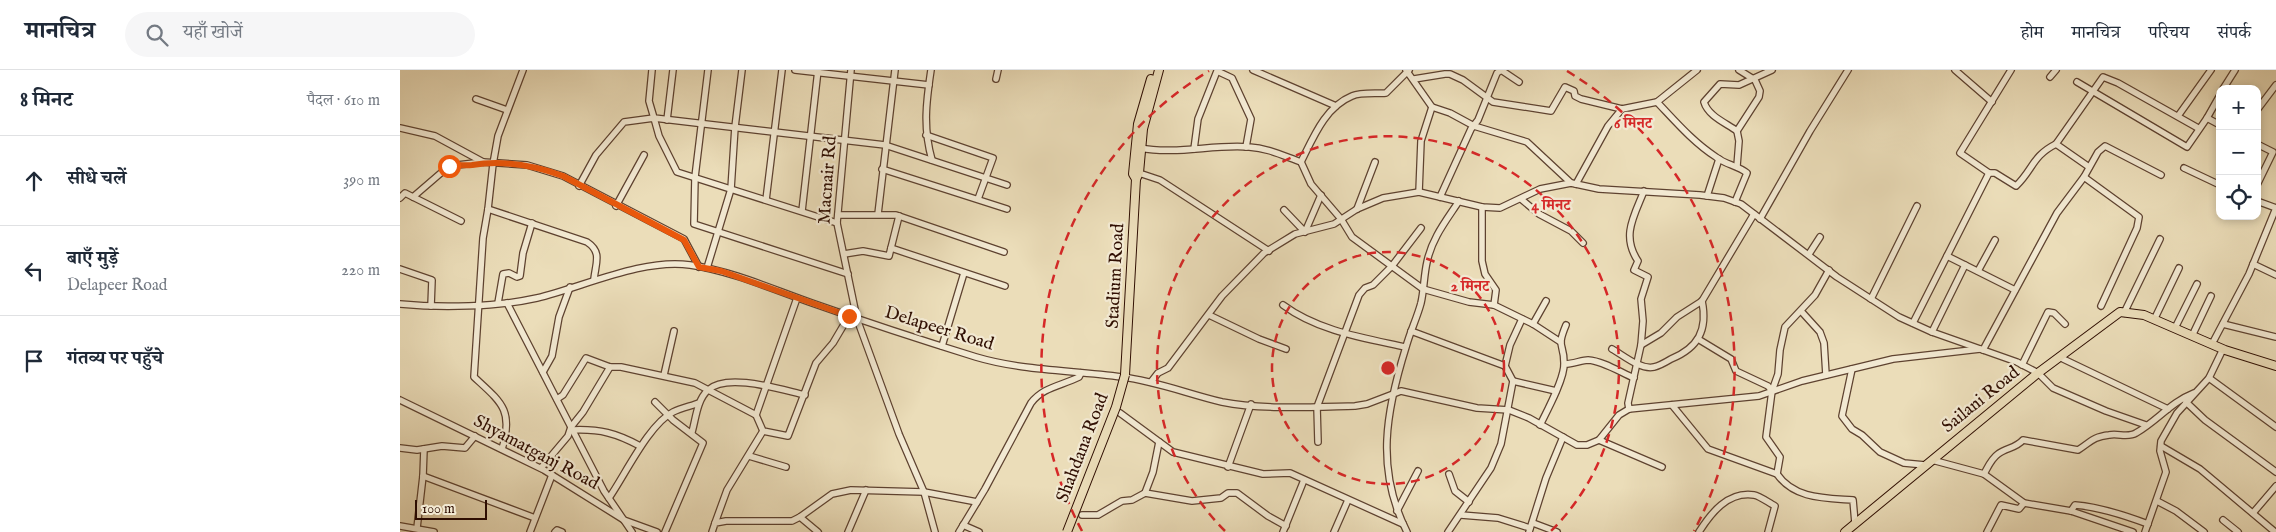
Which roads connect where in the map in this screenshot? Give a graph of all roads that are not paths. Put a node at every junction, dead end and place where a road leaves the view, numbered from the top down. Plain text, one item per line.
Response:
1 (523, 70) edge
2 (652, 70) edge
3 (673, 70) edge
4 (708, 70) edge
5 (742, 70) edge
6 (782, 70) edge
7 (795, 70) edge
8 (895, 70) edge
9 (931, 70) edge
10 (998, 70) edge
11 (1154, 70) edge
12 (1160, 70) edge
13 (1253, 70) edge
14 (1697, 70) edge
15 (1739, 70) edge
16 (1772, 70) edge
17 (1955, 70) edge
18 (2011, 70) edge
19 (2056, 70) edge
20 (2211, 70) edge
21 (2235, 70) edge
22 (818, 71) edge
23 (1407, 71) edge
24 (1500, 71) edge
25 (1846, 71) edge
26 (851, 73) edge
27 (2050, 77) dead end
28 (996, 79) dead end
29 (1414, 80) junction
30 (1754, 80) junction
31 (894, 81) junction
32 (1519, 82) dead end
33 (2077, 82) dead end
34 (929, 85) junction
35 (2226, 85) edge
36 (2276, 85) edge
37 (2093, 91) junction
38 (1488, 97) junction
39 (476, 99) dead end
40 (1657, 102) junction
41 (1992, 102) junction
42 (2216, 102) edge
43 (2261, 105) edge
44 (1336, 106) junction
45 (1432, 107) junction
46 (1622, 109) junction
47 (508, 110) junction
48 (2178, 116) junction
49 (654, 118) junction
50 (2207, 118) junction
51 (667, 120) junction
52 (2216, 123) edge
53 (701, 124) junction
54 (1474, 126) junction
55 (736, 127) junction
56 (400, 128) edge
57 (2198, 128) junction
58 (1737, 131) junction
59 (776, 132) junction
60 (926, 135) junction
61 (810, 136) junction
62 (845, 140) junction
63 (2056, 144) junction
64 (885, 145) junction
65 (2261, 146) edge
66 (1246, 147) junction
67 (1140, 148) junction
68 (1194, 150) junction
69 (644, 155) dead end
70 (1718, 159) junction
71 (932, 160) junction
72 (482, 162) junction
73 (1301, 162) junction
74 (1375, 162) dead end
75 (493, 164) junction
76 (1737, 166) junction
77 (2089, 167) junction
78 (2184, 168) dead end
79 (882, 169) junction
80 (1989, 173) junction
81 (2162, 175) dead end
82 (1138, 176) junction
83 (2084, 177) junction
84 (2261, 177) edge
85 (695, 178) junction
86 (986, 178) junction
87 (2216, 183) edge
88 (1574, 184) junction
89 (1007, 185) dead end
90 (579, 186) junction
91 (732, 189) junction
92 (1644, 191) junction
93 (1419, 192) junction
94 (1321, 195) junction
95 (1707, 196) junction
96 (413, 197) junction
97 (1440, 197) junction
98 (400, 198) edge
99 (1521, 198) junction
100 (978, 199) junction
101 (766, 200) junction
102 (1458, 201) junction
103 (1735, 202) junction
104 (2261, 202) edge
105 (616, 206) junction
106 (1917, 206) dead end
107 (1482, 207) junction
108 (2276, 208) edge
109 (488, 209) junction
110 (1007, 209) dead end
111 (1356, 209) junction
112 (1284, 210) dead end
113 (802, 212) junction
114 (878, 214) junction
115 (1754, 214) junction
116 (838, 215) junction
117 (899, 216) junction
118 (1341, 219) junction
119 (1760, 219) junction
120 (461, 221) dead end
121 (532, 223) junction
122 (837, 223) junction
123 (1421, 228) dead end
124 (718, 232) junction
125 (1304, 232) junction
126 (1820, 237) dead end
127 (2160, 239) dead end
128 (1995, 240) dead end
129 (1583, 243) dead end
130 (891, 248) junction
131 (1269, 250) junction
132 (1004, 252) dead end
133 (844, 254) junction
134 (1809, 254) junction
135 (1947, 256) junction
136 (2253, 264) junction
137 (1965, 265) junction
138 (1392, 266) junction
139 (699, 267) junction
140 (707, 268) junction
141 (2178, 268) dead end
142 (400, 269) edge
143 (1829, 270) junction
144 (1978, 271) junction
145 (964, 273) junction
146 (848, 274) junction
147 (2276, 275) edge
148 (594, 279) junction
149 (2197, 284) dead end
150 (1004, 286) dead end
151 (570, 287) junction
152 (1423, 289) junction
153 (2015, 290) junction
154 (2211, 296) dead end
155 (797, 298) junction
156 (1871, 299) junction
157 (1546, 301) dead end
158 (1702, 301) junction
159 (507, 303) junction
160 (400, 304) edge
161 (479, 304) junction
162 (498, 304) junction
163 (1494, 304) junction
164 (1283, 305) dead end
165 (431, 306) junction
166 (2100, 306) dead end
167 (1801, 311) junction
168 (2124, 313) junction
169 (1209, 315) junction
170 (849, 316) junction
171 (858, 319) junction
172 (1522, 319) junction
173 (2154, 320) junction
174 (1913, 323) junction
175 (1533, 324) junction
176 (2065, 324) dead end
177 (2223, 324) junction
178 (1566, 325) dead end
179 (2175, 328) junction
180 (1411, 331) junction
181 (674, 332) dead end
182 (1932, 332) junction
183 (1344, 334) junction
184 (2192, 336) junction
185 (2276, 337) edge
186 (1698, 339) junction
187 (1559, 341) junction
188 (2212, 344) junction
189 (1641, 345) junction
190 (942, 346) junction
191 (1405, 347) junction
192 (1612, 348) dead end
193 (1286, 349) dead end
194 (2222, 349) junction
195 (1981, 350) junction
196 (2059, 357) junction
197 (1637, 363) junction
198 (1565, 364) junction
199 (2022, 365) junction
200 (1505, 366) junction
201 (2276, 366) edge
202 (610, 368) junction
203 (1852, 369) junction
204 (544, 372) junction
205 (2038, 372) junction
206 (1080, 373) junction
207 (664, 375) junction
208 (1826, 375) junction
209 (1124, 376) junction
210 (1634, 378) junction
211 (2209, 378) junction
212 (1513, 381) junction
213 (1151, 382) junction
214 (766, 385) junction
215 (708, 390) junction
216 (1556, 391) junction
217 (1772, 391) junction
218 (2194, 393) junction
219 (1394, 394) junction
220 (805, 396) junction
221 (557, 399) junction
222 (400, 400) edge
223 (655, 402) dead end
224 (2186, 402) junction
225 (699, 403) junction
226 (1251, 404) junction
227 (1672, 404) junction
228 (1317, 407) junction
229 (2168, 408) junction
230 (1629, 409) junction
231 (1509, 410) junction
232 (1120, 413) dead end
233 (669, 415) junction
234 (756, 416) junction
235 (1540, 425) junction
236 (2146, 426) junction
237 (2276, 427) edge
238 (572, 428) junction
239 (763, 431) junction
240 (692, 432) junction
241 (475, 436) junction
242 (1562, 437) junction
243 (1599, 440) junction
244 (1159, 442) junction
245 (1318, 442) dead end
246 (640, 446) junction
247 (2161, 446) junction
248 (400, 448) edge
249 (424, 449) junction
250 (502, 449) junction
251 (748, 456) junction
252 (1929, 462) junction
253 (786, 467) dead end
254 (1228, 467) junction
255 (1662, 467) dead end
256 (541, 468) junction
257 (1418, 471) dead end
258 (2276, 472) edge
259 (1449, 474) dead end
260 (1777, 474) junction
261 (1984, 474) junction
262 (552, 475) junction
263 (423, 476) junction
264 (1304, 480) junction
265 (2276, 486) edge
266 (866, 490) junction
267 (924, 492) junction
268 (1145, 493) junction
269 (609, 498) junction
270 (1348, 500) junction
271 (2157, 501) junction
272 (978, 502) junction
273 (1469, 502) junction
274 (2024, 503) junction
275 (1397, 511) junction
276 (2071, 511) junction
277 (2253, 513) junction
278 (1082, 515) dead end
279 (1461, 515) junction
280 (800, 517) junction
281 (535, 518) junction
282 (624, 520) junction
283 (2223, 520) dead end
284 (715, 523) junction
285 (1856, 523) junction
286 (2148, 524) junction
287 (963, 525) junction
288 (400, 526) edge
289 (417, 528) junction
290 (1531, 528) edge
291 (1285, 529) edge
292 (1404, 529) edge
293 (1849, 531) edge
294 (2275, 531) edge
295 (434, 532) edge
296 (530, 532) edge
297 (555, 532) edge
298 (562, 532) edge
299 (632, 532) edge
300 (657, 532) edge
301 (665, 532) edge
302 (712, 532) edge
303 (818, 532) edge
304 (848, 532) edge
305 (935, 532) edge
306 (959, 532) edge
307 (979, 532) edge
308 (1067, 532) edge
309 (1334, 532) edge
310 (1448, 532) edge
311 (1557, 532) edge
312 (1699, 532) edge
313 (1768, 532) edge
314 (1987, 532) edge
315 (2133, 532) edge
316 (2145, 532) edge
317 (2204, 532) edge
318 (2238, 532) edge

1 - 47 street
2 - 49 street
3 - 51 street
4 - 53 street
5 - 55 street
6 - 59 street
7 - 22 street
8 - 31 street
9 - 34 street
10 - 28 street
11 - 82 main road, Stadium Road
12 - 67 main road, Stadium Road
13 - 44 street
14 - 40 street
15 - 30 street
16 - 30 street
17 - 41 street
18 - 41 street
19 - 27 street
20 - 48 street
21 - 35 street
22 - 26 street
22 - 61 street
23 - 29 street
23 - 44 street
24 - 32 street
24 - 38 street
25 - 119 street
26 - 31 street
26 - 62 street, Macnair Rd
29 - 38 street
29 - 45 street
30 - 58 street
30 - 58 street
31 - 34 street
31 - 64 street
33 - 37 street
34 - 60 street
36 - 43 street
37 - 48 street
37 - 57 street
37 - 63 street
38 - 46 street
38 - 54 street
39 - 47 street
40 - 46 street
40 - 70 street
41 - 80 street
42 - 50 street
44 - 73 street
45 - 54 street
45 - 93 street
46 - 88 street
47 - 75 street
48 - 57 street
49 - 51 street
49 - 85 street
49 - 90 street
50 - 52 street
50 - 57 street
51 - 53 street
53 - 55 street
53 - 85 street
54 - 88 street
54 - 97 street
55 - 59 street
55 - 91 street
56 - 72 street
58 - 76 street
59 - 61 street
59 - 101 street
60 - 71 street
60 - 86 street
61 - 62 street
61 - 113 street
62 - 64 street
62 - 116 street, Macnair Rd
63 - 77 street
63 - 80 street
64 - 71 street
64 - 79 street
65 - 84 street
66 - 68 street
66 - 68 street
66 - 73 street
67 - 68 street
67 - 82 main road, Stadium Road
69 - 105 street
70 - 76 street
70 - 95 street
71 - 86 street
72 - 75 street
72 - 96 street
73 - 94 street
74 - 111 street
75 - 90 street
75 - 109 street
76 - 103 street
77 - 81 street
77 - 83 street
78 - 87 street
79 - 100 street
79 - 114 street
80 - 135 street
82 - 131 street
82 - 209 main road, Stadium Road
83 - 153 street
83 - 166 street
85 - 91 street
85 - 124 street
86 - 89 street
86 - 100 street
88 - 92 street
88 - 99 street
90 - 105 street
91 - 101 street
91 - 124 street
92 - 95 street
92 - 189 street
93 - 97 street
93 - 111 street
94 - 118 street
94 - 125 street
95 - 103 street
96 - 98 street
96 - 120 street
97 - 102 street
99 - 107 street
99 - 129 street
100 - 110 street
101 - 113 street
102 - 107 street
102 - 152 street
103 - 115 street
104 - 108 street
105 - 139 street
106 - 156 street
107 - 163 street
108 - 136 street
109 - 121 street
109 - 161 street
111 - 118 street
112 - 125 street
113 - 122 street
114 - 116 street
114 - 117 street
115 - 119 street
115 - 158 street
116 - 122 street, Macnair Rd
117 - 130 street
117 - 132 street
118 - 125 street
118 - 138 street
119 - 134 street
121 - 148 street
121 - 162 street
122 - 133 street, Macnair Rd
123 - 138 street
124 - 140 street
124 - 146 street
125 - 131 street
126 - 134 street
127 - 168 street
128 - 144 street
130 - 133 street
130 - 145 street
131 - 169 street
133 - 146 street, Macnair Rd
134 - 143 street
135 - 137 street
135 - 174 street
136 - 147 street
136 - 177 street
137 - 144 street
137 - 182 street
138 - 152 street
138 - 183 street
139 - 140 street, Delapeer Road
139 - 148 street, Delapeer Road
140 - 155 street, Delapeer Road
141 - 173 street
142 - 165 street
143 - 156 street
143 - 167 street
144 - 153 street
145 - 150 street
145 - 190 street
146 - 171 street, Macnair Rd
148 - 151 street, Delapeer Road
149 - 179 street
151 - 159 street, Delapeer Road
151 - 204 street
152 - 163 street
152 - 180 street
153 - 195 street
154 - 184 street
155 - 170 street, Delapeer Road
155 - 214 street
156 - 174 street
157 - 175 street
158 - 186 street
158 - 189 street
159 - 162 street, Delapeer Road
159 - 204 street
160 - 165 street, Delapeer Road
161 - 162 street, Delapeer Road
161 - 165 street, Delapeer Road
161 - 250 street
163 - 172 street
164 - 183 street
167 - 208 street
167 - 217 street
168 - 173 main road
168 - 196 main road, Sailani Road
169 - 193 street
169 - 213 street
170 - 171 street, Delapeer Road
170 - 220 street
171 - 190 street, Delapeer Road
171 - 267 street, Macnair Rd
172 - 175 street
172 - 200 street
173 - 179 main road
174 - 182 street
175 - 187 street
176 - 199 street
177 - 185 street
177 - 188 street
178 - 187 street
179 - 184 main road
180 - 191 street
180 - 200 street
181 - 207 street
182 - 195 street
183 - 191 street
183 - 228 street
184 - 188 main road
186 - 197 street
186 - 217 street
187 - 198 street
188 - 194 main road
189 - 197 street
190 - 206 street, Delapeer Road
191 - 219 street
192 - 197 street
194 - 201 main road
194 - 211 street
195 - 199 street
195 - 203 street
196 - 205 main road, Sailani Road
196 - 229 street
197 - 210 street
198 - 210 street
198 - 216 street
199 - 205 street
200 - 212 street
202 - 207 street
202 - 221 street
202 - 238 street
203 - 208 street
203 - 252 street
204 - 221 street
205 - 236 street
205 - 252 main road, Sailani Road
206 - 209 street, Delapeer Road
206 - 272 street
207 - 215 street
208 - 217 street
209 - 213 street, Delapeer Road
209 - 308 main road, Shahdana Road, bridge
210 - 230 street
211 - 218 street
211 - 237 street
212 - 216 street
212 - 231 street
213 - 226 street, Delapeer Road
214 - 215 street
214 - 220 street
214 - 234 street
215 - 225 street
215 - 234 street
216 - 235 street
217 - 227 street
217 - 260 street
218 - 224 street
218 - 229 street
219 - 228 street, Delapeer Road
219 - 231 street, Delapeer Road
219 - 275 street
220 - 239 street
221 - 238 street
222 - 241 street, Shyamatganj Road
223 - 233 street
224 - 247 street
224 - 258 street
225 - 233 street
225 - 240 street
226 - 228 street, Delapeer Road
226 - 254 street
227 - 230 street
227 - 260 street
228 - 245 street
229 - 236 street
230 - 243 street
231 - 235 street, Delapeer Road
231 - 273 street
232 - 244 street
233 - 240 street
233 - 246 street
234 - 239 street
235 - 242 street, Delapeer Road
236 - 261 street
238 - 246 street
238 - 256 street
238 - 269 street
239 - 251 street
240 - 301 street
241 - 249 street
241 - 250 street, Shyamatganj Road
242 - 243 street, Delapeer Road
242 - 290 street
243 - 255 street
244 - 254 street
244 - 268 street
246 - 269 street
247 - 271 street
247 - 277 street
248 - 249 street
249 - 263 street
250 - 256 street, Shyamatganj Road
251 - 253 street
251 - 284 street
252 - 261 street
252 - 285 main road, Sailani Road
254 - 264 street
256 - 262 street, Shyamatganj Road
257 - 275 street
259 - 273 street
260 - 285 street
261 - 274 street
262 - 281 street
262 - 282 street, Shyamatganj Road
263 - 281 street
263 - 289 street
264 - 270 street
264 - 291 street
265 - 277 street
266 - 267 street
266 - 280 street
266 - 304 street
267 - 272 street
267 - 305 street, Macnair Rd
268 - 278 street
268 - 291 street
269 - 282 street
270 - 292 street
270 - 309 street
271 - 286 street
271 - 317 street
272 - 287 street
273 - 279 street
274 - 276 street
274 - 314 street
275 - 292 street
276 - 286 street
276 - 315 street
277 - 294 street
279 - 290 street
279 - 310 street
280 - 284 street
280 - 303 street
281 - 296 street
282 - 299 street
282 - 300 street, Shyamatganj Road
283 - 318 street
284 - 302 street
285 - 293 main road, Sailani Road
286 - 316 street
287 - 306 street
287 - 307 street
288 - 289 street
289 - 295 street
290 - 311 street
297 - 298 street
312 - 313 street

